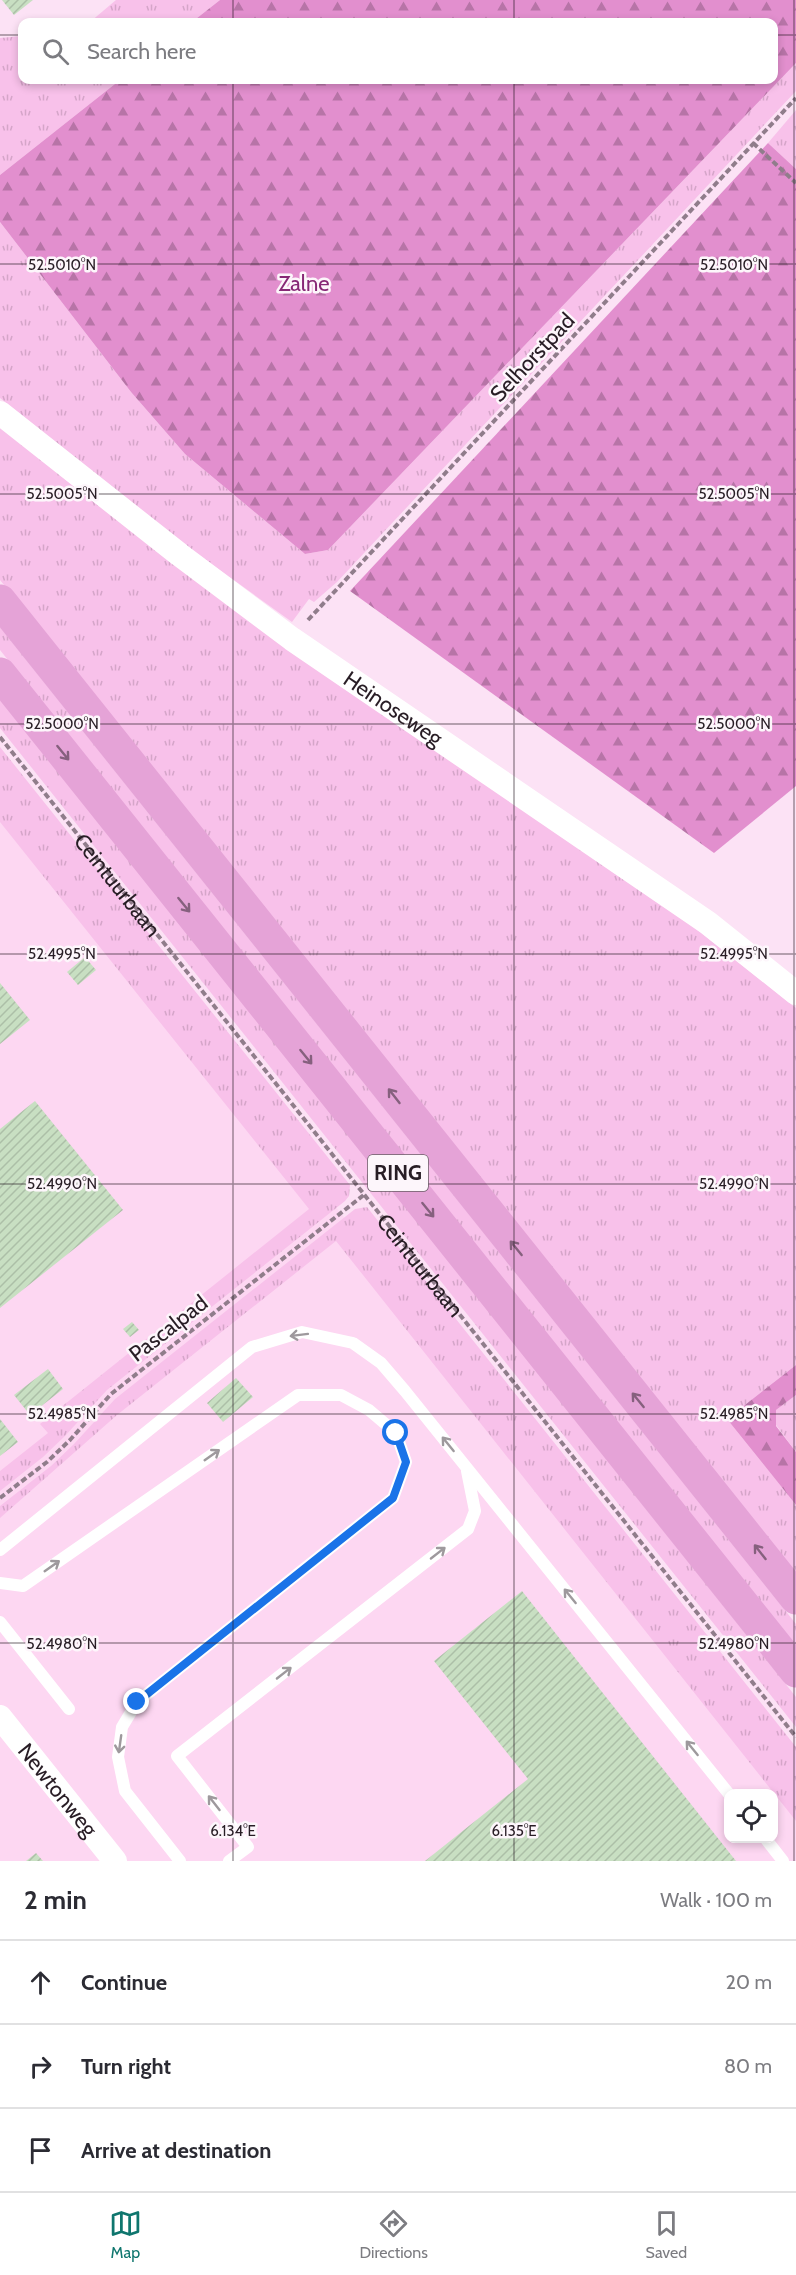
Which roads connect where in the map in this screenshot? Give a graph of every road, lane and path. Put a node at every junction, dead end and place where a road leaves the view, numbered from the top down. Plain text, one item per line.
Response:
1 (796, 98) edge
2 (753, 143) junction
3 (796, 183) edge
4 (0, 413) edge
5 (0, 601) edge
6 (292, 639) junction
7 (0, 674) edge
8 (0, 737) edge
9 (796, 993) edge
10 (365, 1194) junction
11 (467, 1468) junction
12 (0, 1498) edge
13 (0, 1550) edge
14 (0, 1583) edge
15 (796, 1598) edge
16 (0, 1622) edge
17 (796, 1671) edge
18 (69, 1709) dead end
19 (0, 1718) edge
20 (796, 1737) edge
21 (725, 1789) edge
22 (768, 1843) edge
23 (115, 1861) edge
24 (180, 1861) edge
25 (229, 1861) edge
26 (783, 1861) edge

1 - 2 path, Selhorstpad
2 - 3 path
2 - 6 path, Selhorstpad
4 - 6 street, Heinoseweg
15 -> 5 main road, RING
6 - 9 street, Heinoseweg
7 -> 17 main road, Ceintuurbaan / RING
8 - 10 path, Ceintuurbaan
10 - 12 path, Pascalpad
10 - 20 path, Ceintuurbaan
11 -> 13 lane
21 -> 11 lane
25 -> 11 lane
14 -> 24 lane
16 - 18 lane
19 - 23 street, Newtonweg
22 - 26 lane

